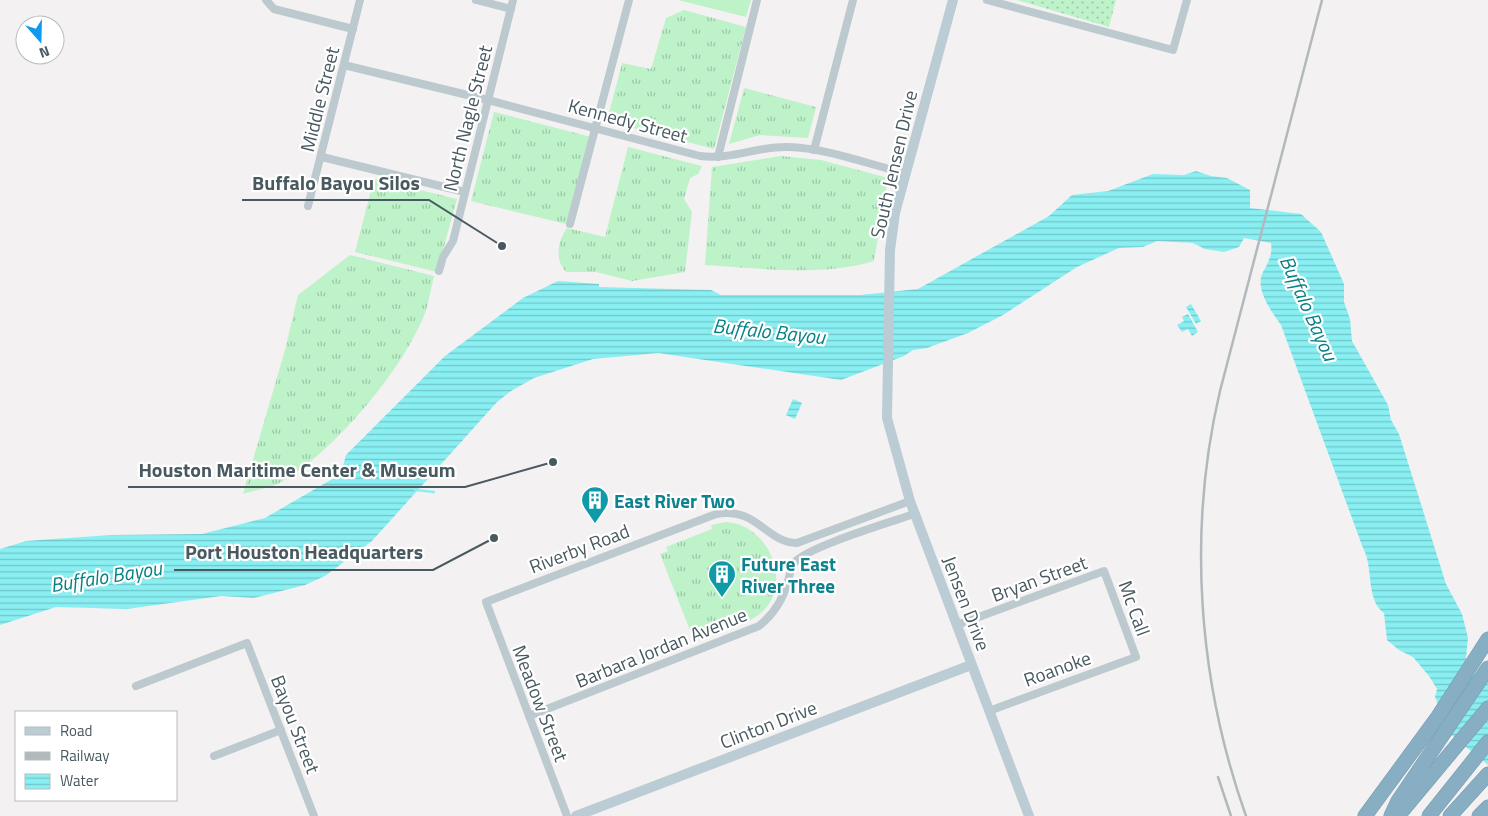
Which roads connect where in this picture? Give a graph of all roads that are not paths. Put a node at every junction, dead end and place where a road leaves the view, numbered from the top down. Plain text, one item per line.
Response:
1 (266, 0) edge
2 (360, 0) edge
3 (476, 0) edge
4 (513, 0) edge
5 (629, 0) edge
6 (757, 0) edge
7 (853, 0) edge
8 (953, 0) edge
9 (987, 0) edge
10 (1187, 0) edge
11 (511, 9) junction
12 (353, 28) junction
13 (344, 65) junction
14 (488, 100) junction
15 (597, 129) junction
16 (814, 150) junction
17 (322, 157) junction
18 (718, 157) junction
19 (905, 172) junction
20 (465, 192) junction
21 (308, 206) dead end
22 (570, 224) dead end
23 (439, 271) dead end
24 (887, 399) joint
25 (910, 501) junction
26 (914, 514) junction
27 (1104, 571) joint
28 (486, 602) joint
29 (957, 625) junction
30 (1488, 639) edge
31 (1136, 657) joint
32 (971, 665) junction
33 (1488, 668) edge
34 (136, 686) dead end
35 (1488, 708) edge
36 (989, 711) junction
37 (529, 716) junction
38 (281, 730) junction
39 (1488, 742) edge
40 (214, 756) dead end
41 (1488, 774) edge
42 (1488, 807) edge
43 (312, 816) edge
44 (567, 816) edge
45 (576, 816) edge
46 (1029, 816) edge
47 (1365, 816) edge
48 (1391, 816) edge
49 (1398, 816) edge
50 (1428, 816) edge
51 (1450, 816) edge
52 (1479, 816) edge

1 - 12 street
2 - 12 street, Middle Street
3 - 11 street
4 - 11 street, North Nagle Street
5 - 15 street
6 - 18 street
7 - 16 street
8 - 19 main road, South Jensen Drive
9 - 10 street
11 - 14 street, North Nagle Street
12 - 13 street, Middle Street
13 - 14 street, Kennedy Street
13 - 17 street, Middle Street
14 - 15 street, Kennedy Street
14 - 20 street, North Nagle Street
15 - 18 street, Kennedy Street
15 - 22 street
16 - 18 street, Kennedy Street
16 - 19 street, Kennedy Street
17 - 20 street
17 - 21 street, Middle Street
19 - 24 main road, South Jensen Drive
20 - 23 street, North Nagle Street
24 - 25 main road, Jensen Drive
25 - 26 main road, Jensen Drive
25 - 28 street, Riverby Road
26 - 29 main road, Jensen Drive
26 - 37 street, Barbara Jordan Avenue
27 - 29 street, Bryan Street
27 - 31 street, Mc Call
28 - 37 street, Meadow Street
29 - 32 main road, Jensen Drive
30 - 47 highway
31 - 36 street, Roanoke
32 - 36 main road, Jensen Drive
32 - 45 main road, Clinton Drive
33 - 48 highway
34 - 38 street, Bayou Street
35 - 49 highway
36 - 46 main road, Jensen Drive
37 - 44 street, Meadow Street
38 - 40 street
38 - 43 street, Bayou Street
39 - 50 highway
41 - 51 highway
42 - 52 highway

